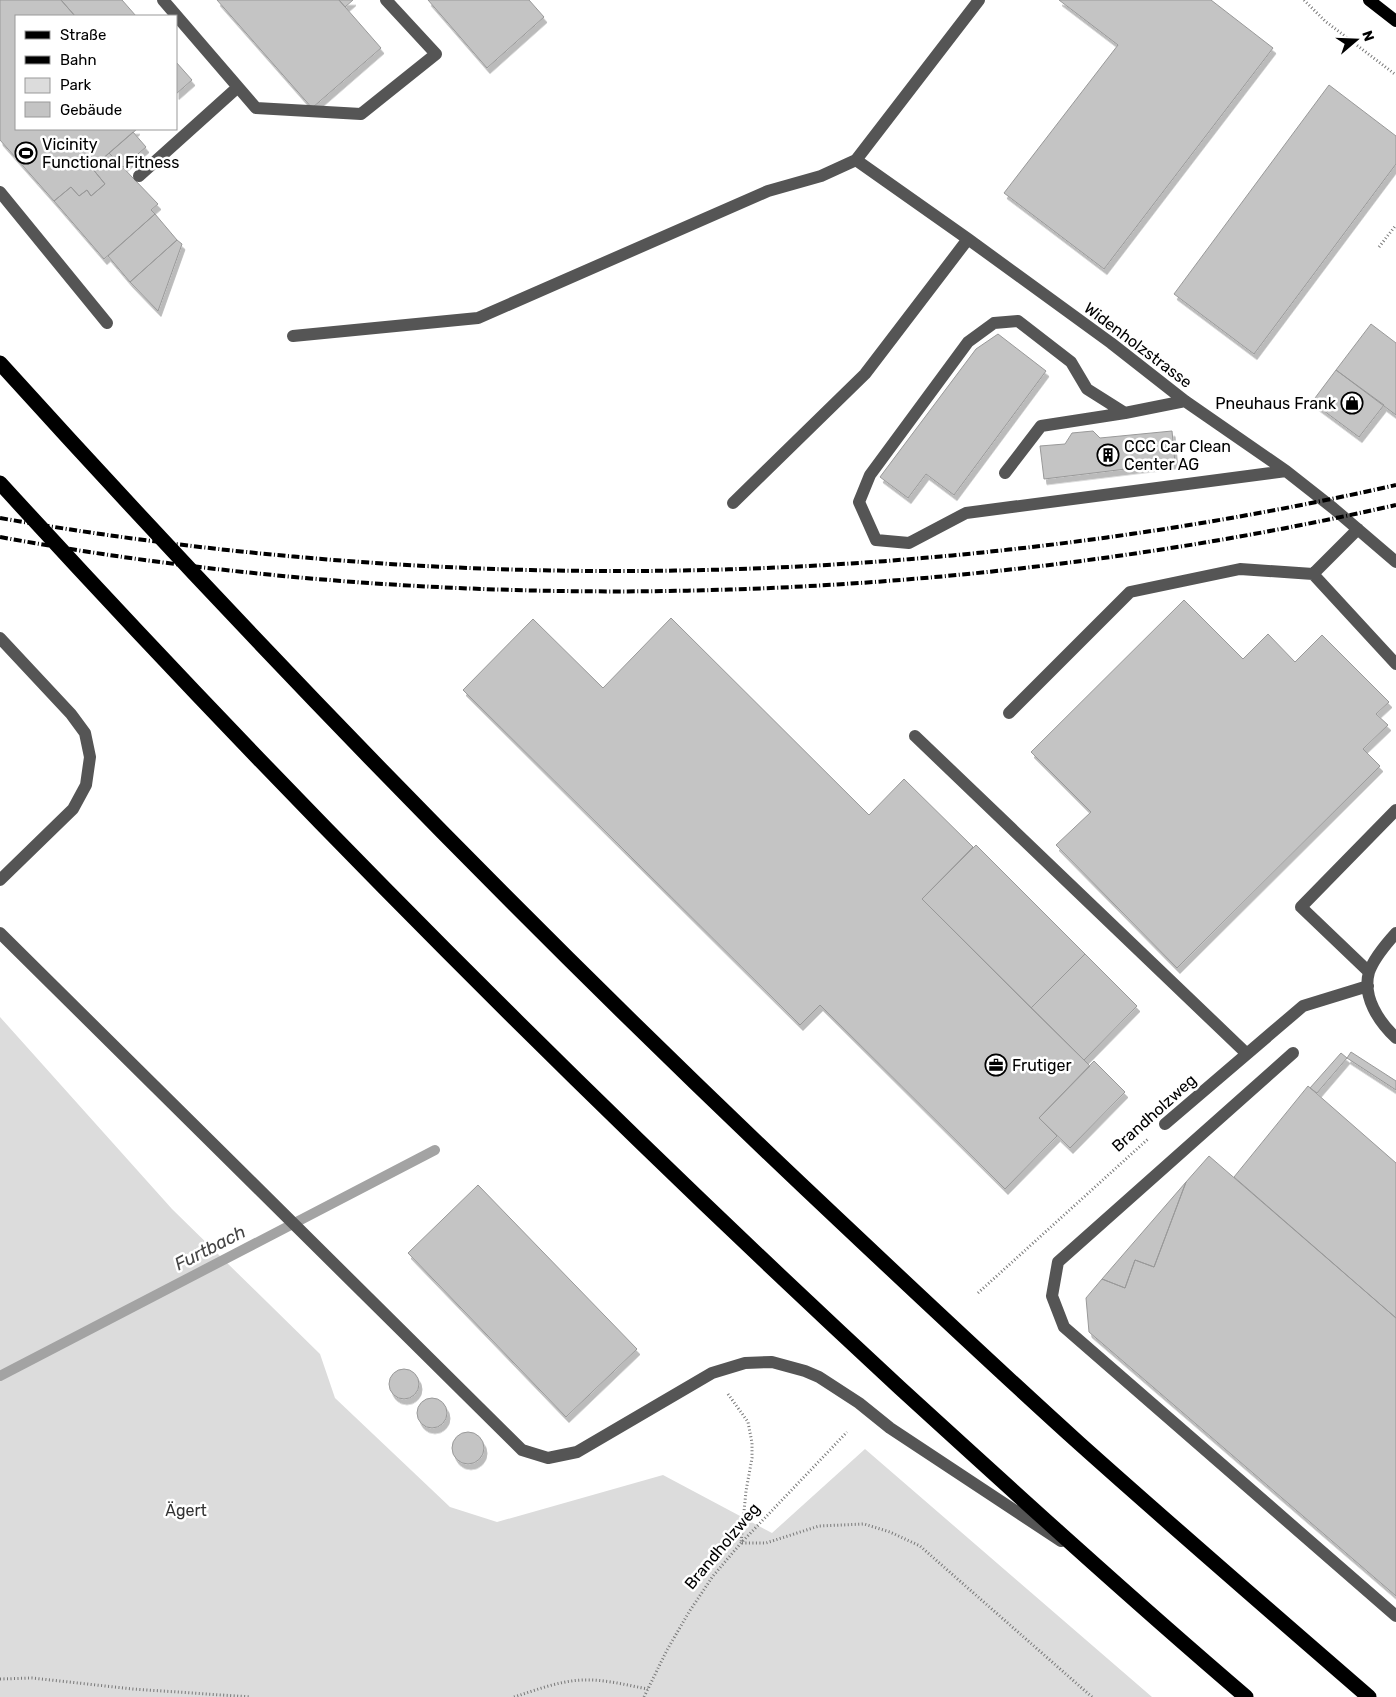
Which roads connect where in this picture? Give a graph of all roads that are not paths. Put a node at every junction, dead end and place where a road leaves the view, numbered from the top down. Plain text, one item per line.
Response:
1 (163, 0) edge
2 (386, 0) edge
3 (979, 0) edge
4 (1369, 0) edge
5 (176, 15) edge
6 (178, 17) edge
7 (1396, 21) edge
8 (238, 87) junction
9 (856, 160) junction
10 (140, 176) dead end
11 (0, 192) edge
12 (968, 239) junction
13 (107, 323) dead end
14 (293, 336) dead end
15 (0, 363) edge
16 (1185, 401) junction
17 (1125, 412) junction
18 (1286, 471) junction
19 (1005, 473) dead end
20 (0, 483) edge
21 (733, 503) dead end
22 (1358, 529) junction
23 (1394, 555) edge
24 (1314, 574) junction
25 (0, 638) edge
26 (1396, 664) edge
27 (1009, 713) dead end
28 (915, 736) dead end
29 (1396, 810) edge
30 (0, 880) edge
31 (0, 933) edge
32 (1396, 933) edge
33 (1369, 972) junction
34 (1368, 986) junction
35 (1396, 1038) edge
36 (1293, 1052) dead end
37 (1246, 1053) junction
38 (1165, 1124) road end
39 (1088, 1559) junction
40 (1396, 1616) edge
41 (1246, 1697) edge
42 (1369, 1697) edge

1 - 5 street
2 - 8 street
3 - 9 street
4 - 7 main road
6 - 8 street
8 - 10 street
9 - 12 street, Widenholzstrasse
9 - 14 street
11 - 13 street
12 - 16 street, Widenholzstrasse
12 - 21 street
15 - 42 highway
16 - 17 street
16 - 18 street, Widenholzstrasse
17 - 18 street
17 - 19 street
18 - 22 street, Widenholzstrasse
20 - 39 highway
22 - 23 street, Widenholzstrasse
22 - 24 street
24 - 26 street
24 - 27 street
25 - 30 street
28 - 37 street
29 - 33 street
31 - 39 street
32 - 33 street
33 - 34 street
34 - 35 street
34 - 37 street, Brandholzweg
36 - 40 street
37 - 38 street, Brandholzweg
39 - 41 highway

